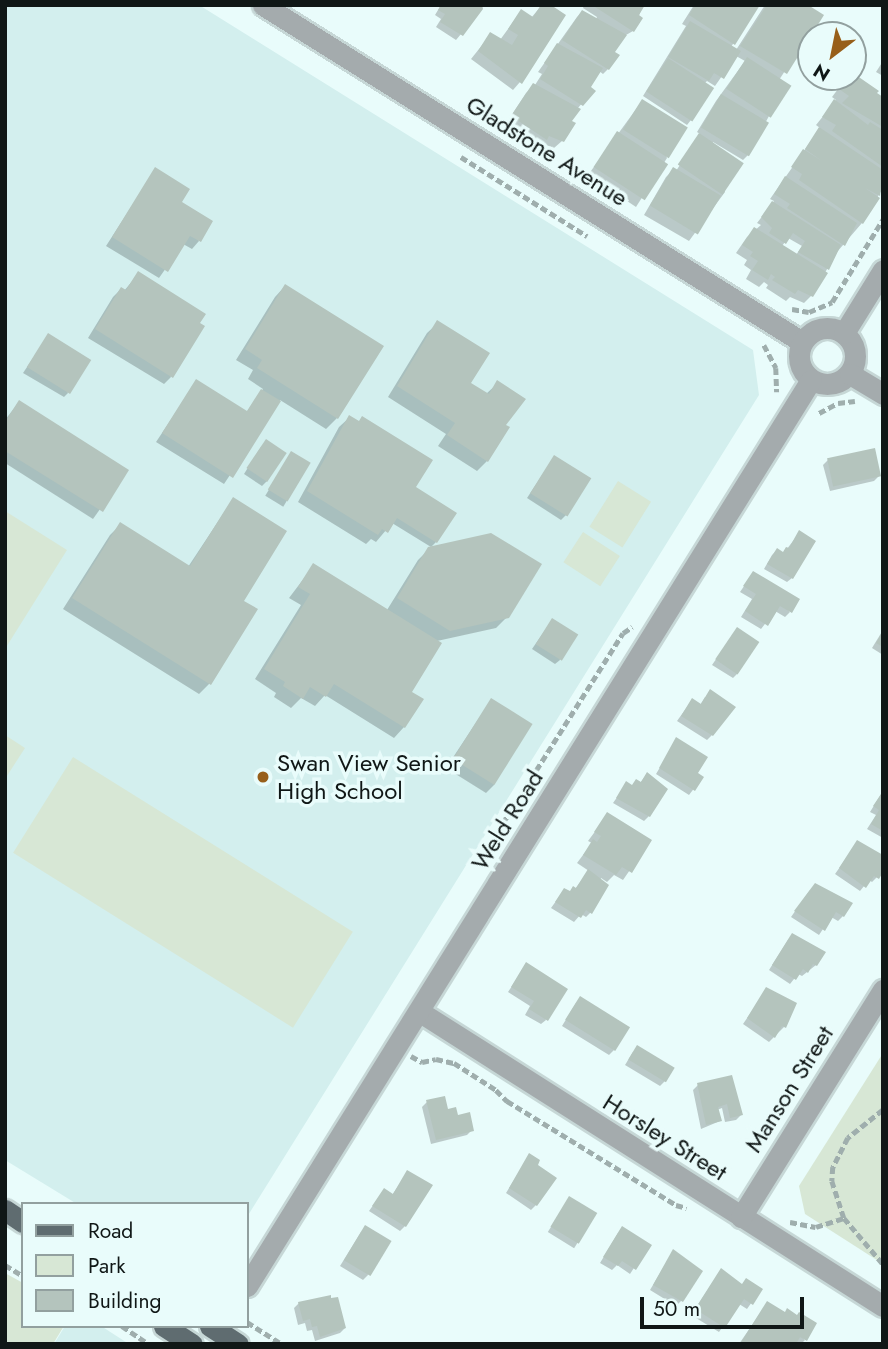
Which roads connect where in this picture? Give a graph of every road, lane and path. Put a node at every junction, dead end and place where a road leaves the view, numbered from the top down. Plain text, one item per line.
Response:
1 (262, 5) edge
2 (459, 155) dead end
3 (883, 219) edge
4 (591, 238) dead end
5 (883, 270) edge
6 (786, 309) dead end
7 (844, 333) junction
8 (758, 340) dead end
9 (802, 342) junction
10 (850, 374) junction
11 (811, 380) junction
12 (883, 394) edge
13 (775, 401) dead end
14 (861, 404) dead end
15 (819, 413) dead end
16 (635, 624) dead end
17 (480, 859) dead end
18 (883, 990) edge
19 (419, 1012) junction
20 (397, 1048) junction
21 (883, 1110) edge
22 (694, 1209) dead end
23 (5, 1210) edge
24 (741, 1217) junction
25 (844, 1218) junction
26 (21, 1221) edge
27 (772, 1236) junction
28 (883, 1264) edge
29 (5, 1265) edge
30 (21, 1275) edge
31 (248, 1284) edge
32 (883, 1306) edge
33 (248, 1323) edge
34 (125, 1328) edge
35 (167, 1328) edge
36 (214, 1332) edge
37 (149, 1344) edge
38 (192, 1344) edge
39 (238, 1344) edge
40 (282, 1344) edge

1 - 9 street, Gladstone Avenue
2 - 4 path
3 - 6 path
5 - 7 street
7 - 9 street
7 - 10 street
8 - 13 path
9 - 11 street
10 - 11 street
10 - 12 street
11 - 19 street, Weld Road
14 - 15 path
16 - 17 path
18 - 24 street, Manson Street
19 - 20 street, Weld Road
19 - 24 street, Horsley Street
20 - 22 path
20 - 31 street, Weld Road
21 - 25 path
23 - 26 main road
24 - 27 street, Horsley Street
25 - 27 path
25 - 28 path
27 - 32 street, Horsley Street
29 - 30 path
33 - 40 path
34 - 37 path
35 - 38 main road
36 - 39 main road

